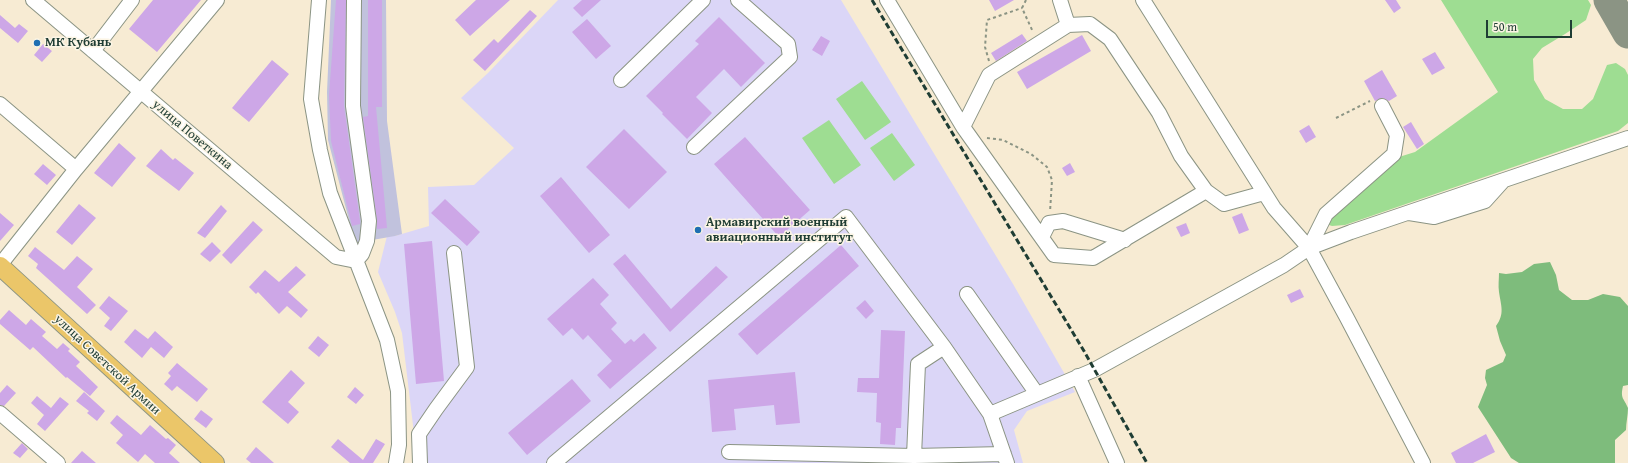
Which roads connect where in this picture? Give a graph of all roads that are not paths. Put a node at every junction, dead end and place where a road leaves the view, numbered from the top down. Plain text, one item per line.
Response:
1 (33, 0) edge
2 (132, 0) edge
3 (217, 0) edge
4 (319, 0) edge
5 (354, 0) edge
6 (703, 0) edge
7 (738, 0) edge
8 (887, 0) edge
9 (1060, 0) edge
10 (1143, 0) edge
11 (1068, 25) junction
12 (93, 51) junction
13 (621, 80) dead end
14 (142, 92) junction
15 (1378, 103) road end
16 (0, 104) edge
17 (966, 132) junction
18 (1628, 138) edge
19 (694, 147) dead end
20 (76, 169) junction
21 (1206, 191) junction
22 (1264, 193) junction
23 (1042, 237) junction
24 (1124, 240) junction
25 (1309, 248) junction
26 (454, 253) dead end
27 (356, 261) junction
28 (0, 266) edge
29 (967, 294) dead end
30 (944, 347) junction
31 (1078, 376) junction
32 (1037, 394) junction
33 (0, 413) edge
34 (990, 414) junction
35 (729, 452) dead end
36 (914, 456) junction
37 (1006, 459) edge
38 (58, 463) edge
39 (215, 463) edge
40 (396, 463) edge
41 (420, 463) edge
42 (554, 463) edge
43 (1117, 463) edge
44 (1423, 463) edge

1 - 12 street, улица Поветкина
2 - 12 street
3 - 14 street
4 - 27 street
5 - 27 street
6 - 13 street
7 - 19 street
8 - 17 street
9 - 11 street
10 - 22 street
11 - 17 street
11 - 21 street
12 - 14 street, улица Поветкина
14 - 20 street
14 - 27 street, улица Поветкина
15 - 25 street
16 - 20 street
17 - 23 street
18 - 25 street
20 - 28 street
21 - 22 street
21 - 24 street
22 - 25 street
23 - 24 street
23 - 24 street
25 - 31 street
25 - 44 street
26 - 41 street
27 - 40 street
28 - 39 main road, улица Советской Армии
29 - 32 street
30 - 34 street
30 - 36 street
30 - 42 street
31 - 32 street
31 - 43 street
32 - 34 street
33 - 38 street
34 - 37 street
35 - 36 street
36 - 37 street

